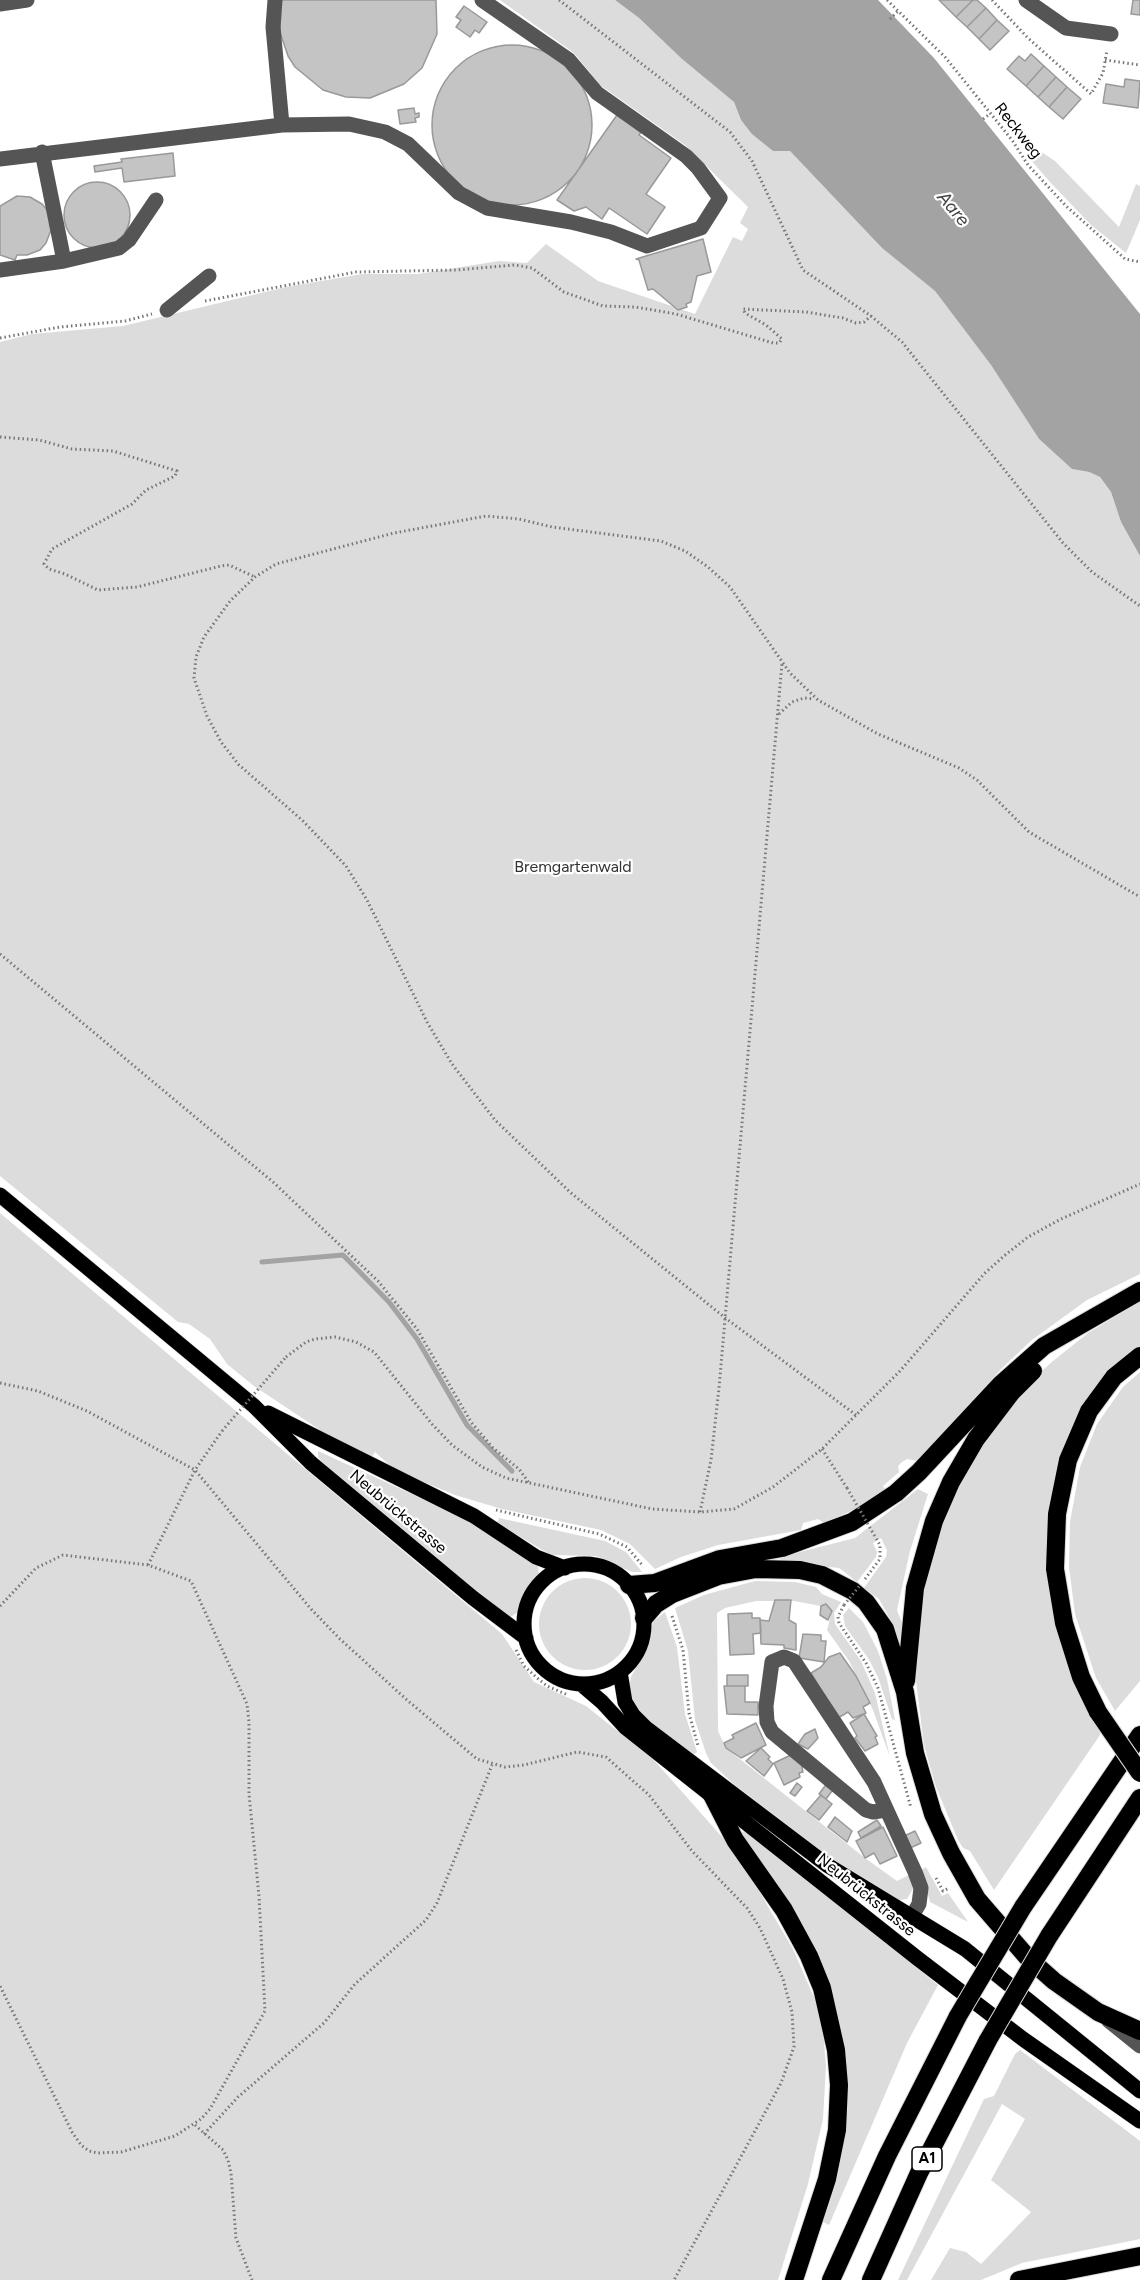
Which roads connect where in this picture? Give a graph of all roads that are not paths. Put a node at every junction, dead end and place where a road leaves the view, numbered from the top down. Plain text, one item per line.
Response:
1 (27, 0) edge
2 (275, 0) edge
3 (482, 0) edge
4 (1026, 0) edge
5 (0, 4) edge
6 (1110, 33) road end
7 (282, 125) junction
8 (42, 152) junction
9 (0, 159) edge
10 (156, 200) dead end
11 (64, 261) junction
12 (0, 270) edge
13 (210, 276) dead end
14 (167, 310) road end
15 (0, 1195) edge
16 (1140, 1291) edge
17 (1082, 1324) junction
18 (1140, 1356) edge
19 (254, 1406) junction
20 (565, 1568) junction
21 (629, 1585) junction
22 (644, 1618) junction
23 (519, 1641) junction
24 (620, 1672) junction
25 (576, 1690) junction
26 (905, 1692) junction
27 (1140, 1735) edge
28 (1140, 1773) edge
29 (712, 1795) junction
30 (1140, 1798) edge
31 (886, 1810) junction
32 (912, 1916) junction
33 (1098, 2012) junction
34 (1140, 2031) edge
35 (1140, 2046) edge
36 (1140, 2091) edge
37 (1140, 2121) edge
38 (1140, 2244) edge
39 (1140, 2256) edge
40 (1103, 2263) junction
41 (1140, 2268) edge
42 (794, 2280) edge
43 (831, 2280) edge
44 (871, 2280) edge
45 (1019, 2280) edge

1 - 5 lane
2 - 7 lane
3 - 7 lane
4 - 6 lane
7 - 8 lane
8 - 9 lane
8 - 11 lane
10 - 11 lane
11 - 12 lane
13 - 14 lane
15 - 19 main road, Neubrückstrasse
16 - 17 highway
17 - 21 highway
17 - 26 highway
18 - 28 highway, bridge
19 - 20 main road, Neubrückstrasse
19 - 23 main road, Neubrückstrasse
20 - 21 main road
20 - 23 main road
21 - 22 main road
22 - 24 main road
22 - 26 highway
23 - 25 main road
24 - 25 main road
24 - 32 main road, Neubrückstrasse
25 - 29 main road, Neubrückstrasse
26 - 33 highway
27 - 43 highway, A1, bridge
29 - 37 main road, Neubrückstrasse
29 - 42 highway
30 - 44 highway, A1, bridge
31 - 31 lane
31 - 32 lane
32 - 36 main road, Neubrückstrasse
33 - 34 highway
33 - 35 lane
38 - 40 highway
39 - 40 highway
40 - 41 highway
40 - 45 highway

